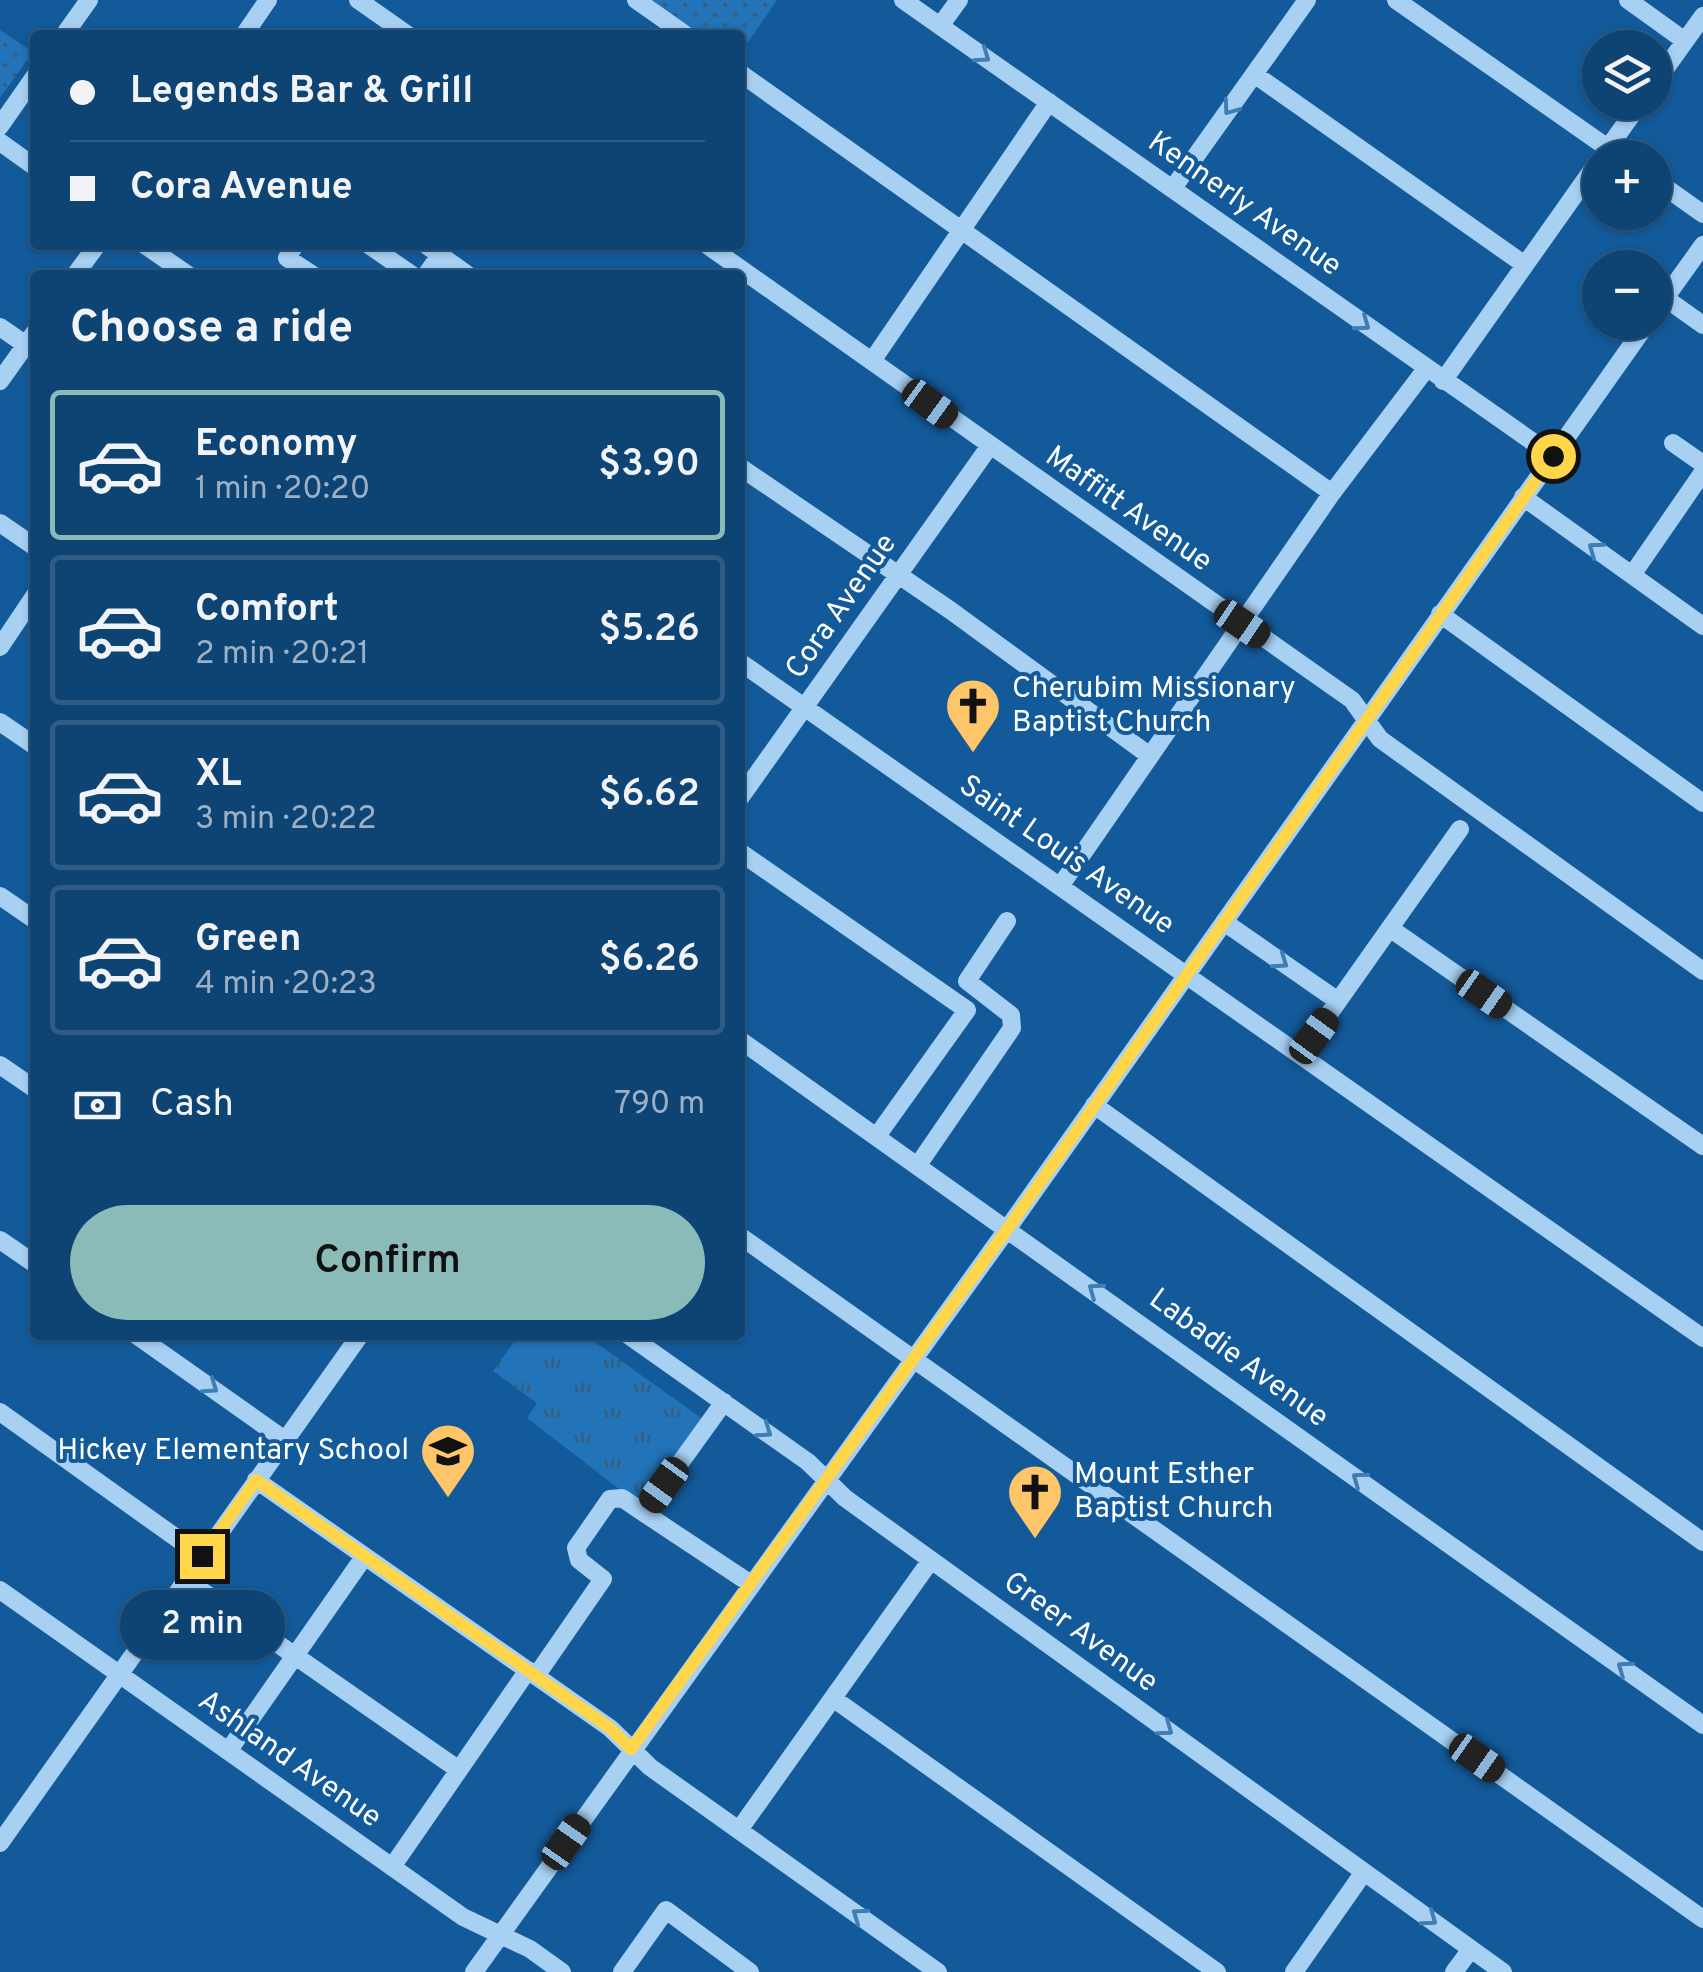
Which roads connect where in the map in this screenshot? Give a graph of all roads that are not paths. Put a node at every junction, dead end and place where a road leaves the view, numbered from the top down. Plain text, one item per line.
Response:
1 (88, 0) edge
2 (268, 0) edge
3 (358, 0) edge
4 (636, 0) edge
5 (903, 0) edge
6 (959, 0) edge
7 (1307, 0) edge
8 (1396, 0) edge
9 (1628, 0) edge
10 (1703, 16) edge
11 (940, 26) junction
12 (67, 30) edge
13 (247, 30) edge
14 (401, 30) edge
15 (679, 30) edge
16 (1685, 41) junction
17 (1672, 59) edge
18 (1254, 74) junction
19 (745, 76) edge
20 (30, 83) edge
21 (1049, 102) junction
22 (0, 126) edge
23 (1586, 140) edge
24 (0, 142) edge
25 (30, 163) edge
26 (1173, 188) junction
27 (1582, 191) edge
28 (1672, 192) edge
29 (1703, 214) edge
30 (962, 228) junction
31 (1703, 245) edge
32 (152, 250) edge
33 (293, 250) edge
34 (377, 250) edge
35 (433, 250) edge
36 (714, 250) edge
37 (1526, 265) junction
38 (181, 270) edge
39 (305, 270) edge
40 (405, 270) edge
41 (461, 270) edge
42 (743, 270) edge
43 (745, 272) edge
44 (1672, 288) edge
45 (1672, 311) edge
46 (1703, 325) edge
47 (0, 327) edge
48 (30, 338) edge
49 (1635, 340) edge
50 (872, 361) junction
51 (1426, 369) junction
52 (0, 380) edge
53 (1444, 380) junction
54 (1673, 443) dead end
55 (989, 447) junction
56 (1553, 456) junction
57 (1703, 464) edge
58 (745, 471) edge
59 (1703, 472) edge
60 (1332, 493) junction
61 (1523, 498) junction
62 (0, 523) edge
63 (30, 544) edge
64 (1632, 575) junction
65 (896, 577) junction
66 (30, 603) edge
67 (1440, 614) junction
68 (1242, 624) junction
69 (1703, 626) edge
70 (0, 647) edge
71 (745, 666) edge
72 (804, 707) junction
73 (1368, 720) junction
74 (0, 722) edge
75 (30, 743) edge
76 (1150, 756) junction
77 (745, 791) edge
78 (1703, 803) edge
79 (1460, 829) dead end
80 (745, 855) edge
81 (1062, 884) junction
82 (0, 896) edge
83 (30, 917) edge
84 (1008, 920) dead end
85 (1224, 922) junction
86 (1391, 929) junction
87 (1703, 970) edge
88 (1186, 975) junction
89 (1338, 1001) junction
90 (745, 1044) edge
91 (1300, 1054) junction
92 (0, 1065) edge
93 (30, 1086) edge
94 (1094, 1105) junction
95 (877, 1136) junction
96 (1703, 1146) edge
97 (918, 1165) junction
98 (1008, 1228) junction
99 (745, 1239) edge
100 (0, 1240) edge
101 (30, 1261) edge
102 (1703, 1338) edge
103 (143, 1340) edge
104 (356, 1340) edge
105 (635, 1340) edge
106 (915, 1357) junction
107 (724, 1402) junction
108 (0, 1412) edge
109 (285, 1440) junction
110 (256, 1480) junction
111 (826, 1480) junction
112 (644, 1513) junction
113 (1703, 1542) edge
114 (202, 1556) junction
115 (364, 1557) junction
116 (931, 1560) junction
117 (186, 1580) junction
118 (751, 1584) junction
119 (0, 1590) edge
120 (295, 1656) junction
121 (120, 1673) junction
122 (532, 1674) junction
123 (834, 1699) junction
124 (1703, 1725) edge
125 (631, 1749) junction
126 (228, 1750) junction
127 (459, 1770) junction
128 (0, 1808) edge
129 (16, 1820) junction
130 (740, 1830) junction
131 (0, 1843) edge
132 (392, 1867) junction
133 (1364, 1872) junction
134 (1703, 1919) edge
135 (500, 1935) junction
136 (1470, 1949) junction
137 (474, 1972) edge
138 (562, 1972) edge
139 (622, 1972) edge
140 (750, 1972) edge
141 (938, 1972) edge
142 (1217, 1972) edge
143 (1294, 1972) edge
144 (1454, 1972) edge
145 (1503, 1972) edge

1 - 12 street
2 - 13 street
3 - 14 street
4 - 15 street
5 - 11 street, Kennerly Avenue
6 - 11 street
7 - 18 street
8 - 23 street
9 - 16 street
10 - 16 street
11 -> 21 street, Kennerly Avenue
16 - 17 street
18 -> 26 street
18 - 37 street
19 - 30 street
20 - 22 street
21 - 26 street, Kennerly Avenue
21 - 30 street
24 - 25 street
26 -> 51 street, Kennerly Avenue
27 - 37 street
28 - 29 street
30 - 50 street
30 - 60 street
31 - 44 street
32 - 38 street
33 - 39 street
34 - 40 street
35 - 41 street
36 - 42 street, Maffitt Avenue
37 - 53 street
43 - 50 street, Maffitt Avenue
45 - 46 street
47 - 48 street
48 - 52 street
49 - 56 street
50 - 55 street, Maffitt Avenue
51 - 53 street, Kennerly Avenue
51 - 60 street
53 - 56 street, Kennerly Avenue
54 - 57 street
55 - 65 street, Cora Avenue
55 - 68 street, Maffitt Avenue
56 - 61 street
58 - 65 street
59 - 64 street
60 - 68 street
64 -> 61 street
61 - 67 street
62 - 63 street
64 - 69 street
65 - 72 street, Cora Avenue
65 - 76 street
66 - 70 street
67 - 73 street
67 - 78 street
68 - 73 street, Maffitt Avenue
68 - 76 street
71 - 72 street, Saint Louis Avenue
72 - 77 street, Cora Avenue
72 - 81 street, Saint Louis Avenue
73 - 85 street
73 - 87 street, Maffitt Avenue
74 - 75 street
76 - 81 street
79 - 86 street
80 - 95 street
81 - 88 street, Saint Louis Avenue
82 - 83 street
84 - 97 street
85 - 88 street
85 -> 89 street
86 - 89 street
86 - 96 street
88 - 91 street, Saint Louis Avenue
88 - 94 street
89 - 91 street
90 - 95 street, Labadie Avenue
91 - 102 street, Saint Louis Avenue
92 - 93 street
94 - 98 street
94 - 113 street
95 - 97 street, Labadie Avenue
97 - 98 street, Labadie Avenue
98 - 106 street
124 -> 98 street, Labadie Avenue
99 - 106 street
100 - 101 street
103 -> 109 street
104 - 109 street
105 - 107 street, Greer Avenue
106 - 111 street
106 - 134 street
107 -> 111 street, Greer Avenue
107 - 112 street
108 - 114 street
109 - 110 street
110 - 114 street
110 - 115 street
111 - 116 street, Greer Avenue
111 - 118 street
112 - 118 street
112 - 122 street
114 - 117 street
115 - 120 street
115 - 122 street
116 - 123 street
116 -> 133 street, Greer Avenue
117 - 120 street
117 - 121 street
118 - 125 street
119 - 121 street, Ashland Avenue
120 - 126 street
120 - 127 street
121 - 126 street, Ashland Avenue
121 - 129 street
122 - 125 street
122 - 127 street
123 - 130 street
123 - 142 street
125 - 130 street
125 - 135 street
126 - 132 street, Ashland Avenue
127 - 132 street
128 - 129 street
129 - 131 street
141 -> 130 street
132 - 135 street, Ashland Avenue
133 -> 136 street, Greer Avenue
133 - 143 street
135 - 137 street
135 - 138 street, Ashland Avenue
136 - 144 street
136 - 145 street, Greer Avenue
139 - 140 street

